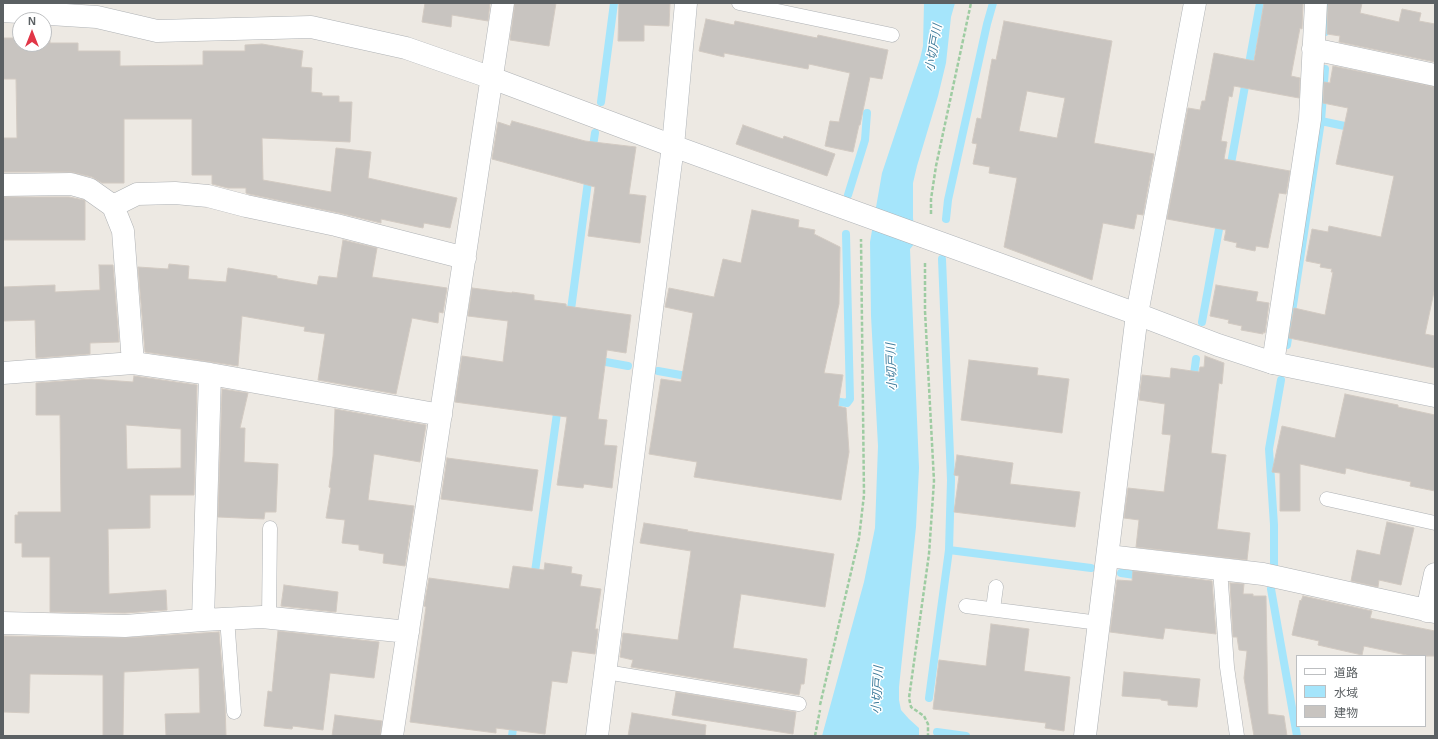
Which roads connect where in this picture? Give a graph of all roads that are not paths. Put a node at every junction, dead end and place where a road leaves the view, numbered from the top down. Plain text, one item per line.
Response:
1 (503, 3) edge
2 (686, 3) edge
3 (739, 3) edge
4 (1195, 3) edge
5 (1316, 3) edge
6 (3, 11) edge
7 (892, 35) dead end
8 (1313, 49) junction
9 (1435, 75) edge
10 (492, 78) junction
11 (673, 146) junction
12 (3, 185) edge
13 (113, 206) junction
14 (465, 258) junction
15 (1137, 314) junction
16 (133, 363) junction
17 (1273, 363) junction
18 (3, 373) edge
19 (210, 374) junction
20 (1435, 396) edge
21 (441, 415) junction
22 (1326, 499) dead end
23 (1435, 523) edge
24 (270, 528) dead end
25 (1108, 556) junction
26 (1220, 569) junction
27 (1435, 574) edge
28 (996, 587) dead end
29 (966, 606) dead end
30 (993, 609) junction
31 (1431, 612) edge
32 (227, 618) junction
33 (269, 618) junction
34 (203, 620) junction
35 (3, 623) edge
36 (1099, 623) junction
37 (408, 632) junction
38 (606, 672) junction
39 (800, 704) dead end
40 (234, 712) dead end
41 (392, 736) edge
42 (598, 736) edge
43 (1085, 736) edge
44 (1237, 736) edge

1 - 10 street
2 - 11 street
3 - 7 lane
4 - 15 street
5 - 8 street
6 - 10 street
8 - 9 street
8 - 17 street
10 - 11 street
10 - 14 street
11 - 15 street
11 - 38 street
12 - 13 street
13 - 14 street
13 - 16 street
14 - 21 street
15 - 17 street
15 - 25 street
16 - 18 street
16 - 19 street
17 - 20 street
19 - 21 street
19 - 34 street
21 - 37 street
22 - 23 lane
24 - 33 lane
25 - 26 street
25 - 36 street
26 - 31 street
26 - 44 lane
27 - 31 street
28 - 30 lane
29 - 30 lane
30 - 36 lane
32 - 33 street
32 - 34 street
32 - 40 lane
33 - 37 street
34 - 35 street
36 - 43 street
37 - 41 street
38 - 39 lane
38 - 42 street

